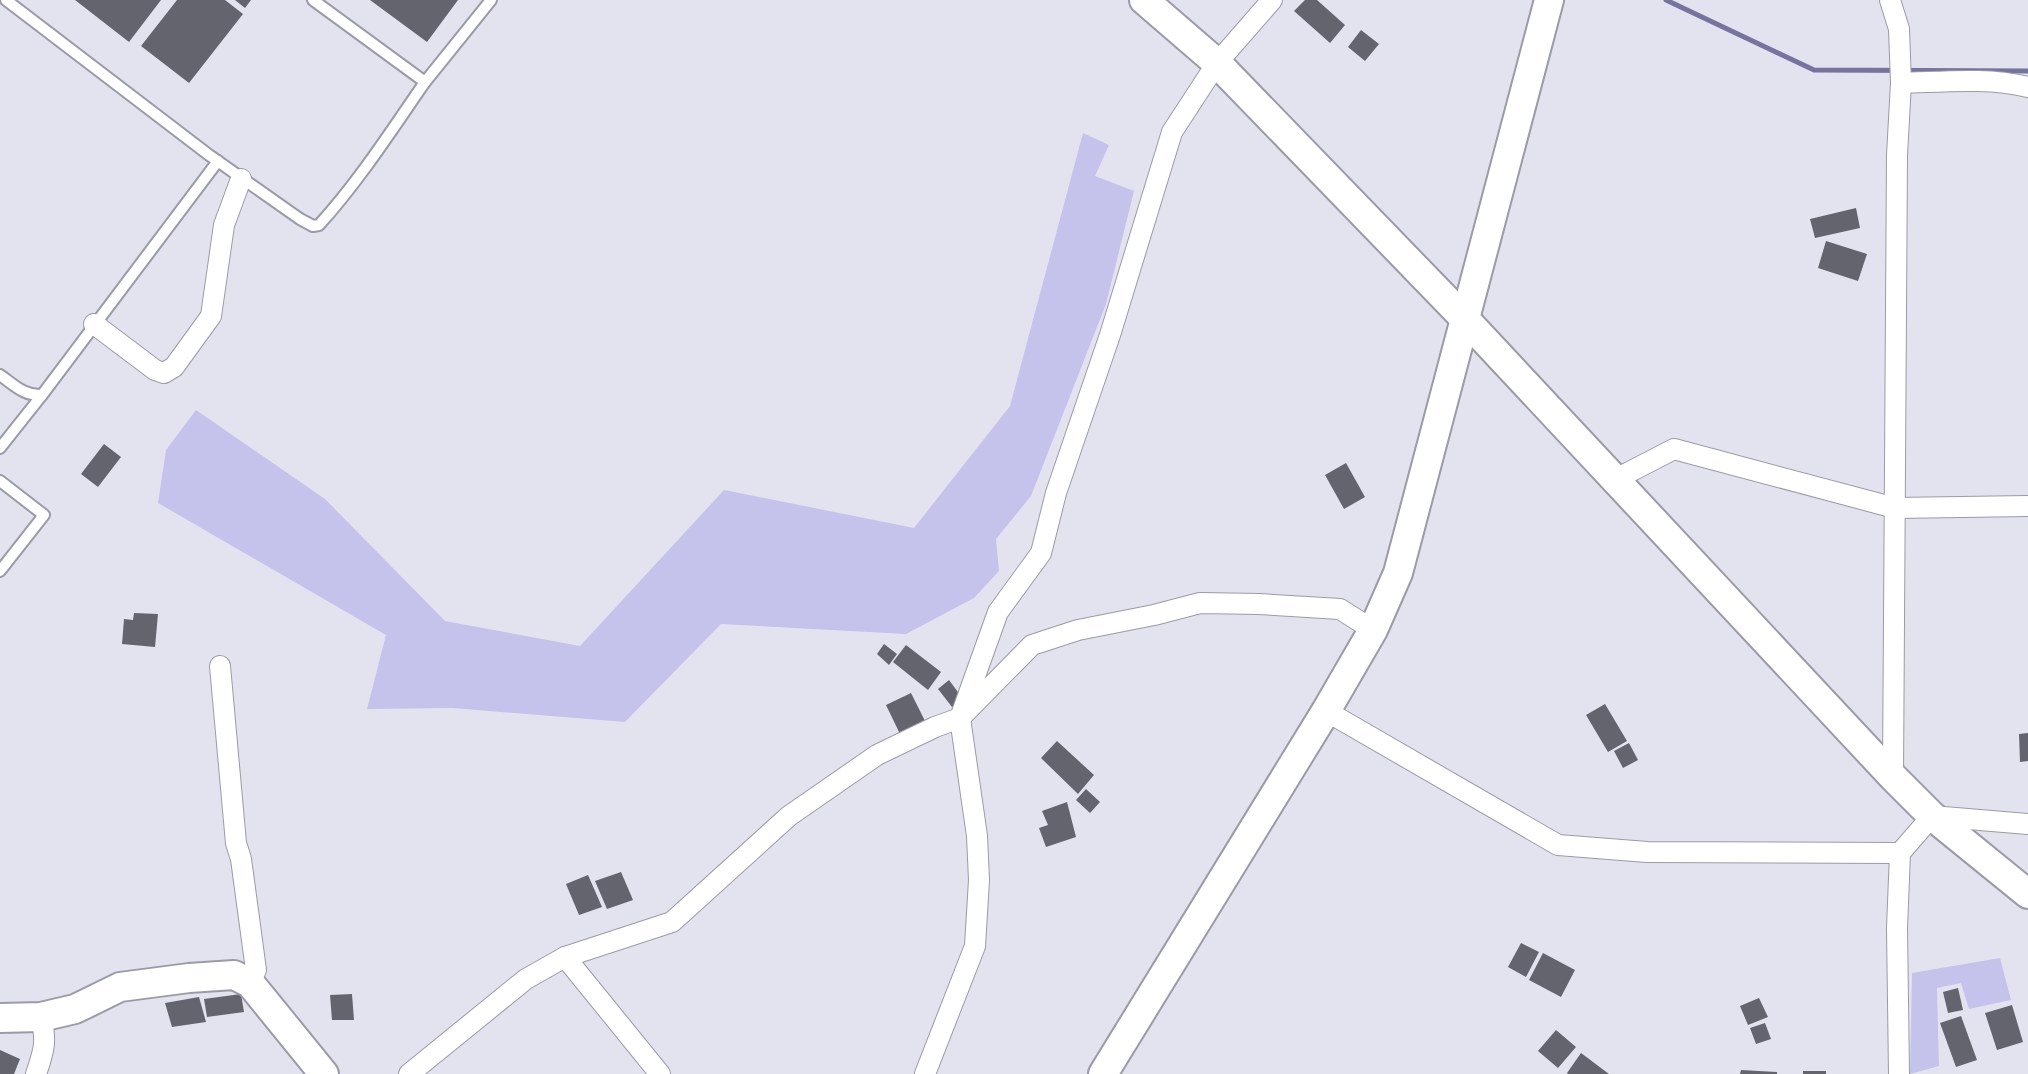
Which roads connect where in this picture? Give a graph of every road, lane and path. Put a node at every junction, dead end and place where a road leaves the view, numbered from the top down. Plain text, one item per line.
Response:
1 (6, 0) edge
2 (313, 0) edge
3 (490, 0) edge
4 (1144, 0) edge
5 (1272, 0) edge
6 (1549, 0) edge
7 (1890, 0) edge
8 (1217, 63) junction
9 (425, 82) junction
10 (1901, 83) junction
11 (2028, 87) edge
12 (218, 161) junction
13 (241, 179) junction
14 (1465, 319) junction
15 (94, 324) junction
16 (0, 375) edge
17 (42, 395) junction
18 (0, 448) edge
19 (1616, 479) junction
20 (0, 481) edge
21 (2028, 506) edge
22 (1895, 508) junction
23 (0, 571) edge
24 (1373, 630) junction
25 (220, 666) dead end
26 (1326, 711) junction
27 (960, 718) junction
28 (1893, 777) junction
29 (1932, 816) junction
30 (2028, 824) edge
31 (1900, 853) junction
32 (2028, 894) edge
33 (565, 957) junction
34 (250, 983) junction
35 (41, 1017) junction
36 (0, 1018) edge
37 (36, 1074) edge
38 (324, 1074) edge
39 (409, 1074) edge
40 (660, 1074) edge
41 (925, 1074) edge
42 (1103, 1074) edge
43 (1899, 1074) edge

1 - 12 lane
2 - 9 lane
3 - 9 lane
4 - 8 street
5 - 8 street
6 - 14 street
7 - 10 street
8 - 14 street
8 - 27 street
9 - 13 lane
10 - 11 street
10 - 22 street
12 - 13 lane
12 - 15 lane
13 - 15 street
14 - 19 street
14 - 24 street
15 - 17 lane
16 - 17 lane
17 - 18 lane
19 - 22 street
19 - 28 street
20 - 23 lane
21 - 22 street
22 - 28 street
24 - 26 street
24 - 27 street
25 - 34 street
26 - 31 street
26 - 42 street
27 - 33 street
27 - 41 street
28 - 29 street
29 - 30 street
29 - 31 street
29 - 32 street
31 - 43 street
33 - 39 street
33 - 40 street
34 - 35 street
34 - 38 street
35 - 36 street
35 - 37 street

